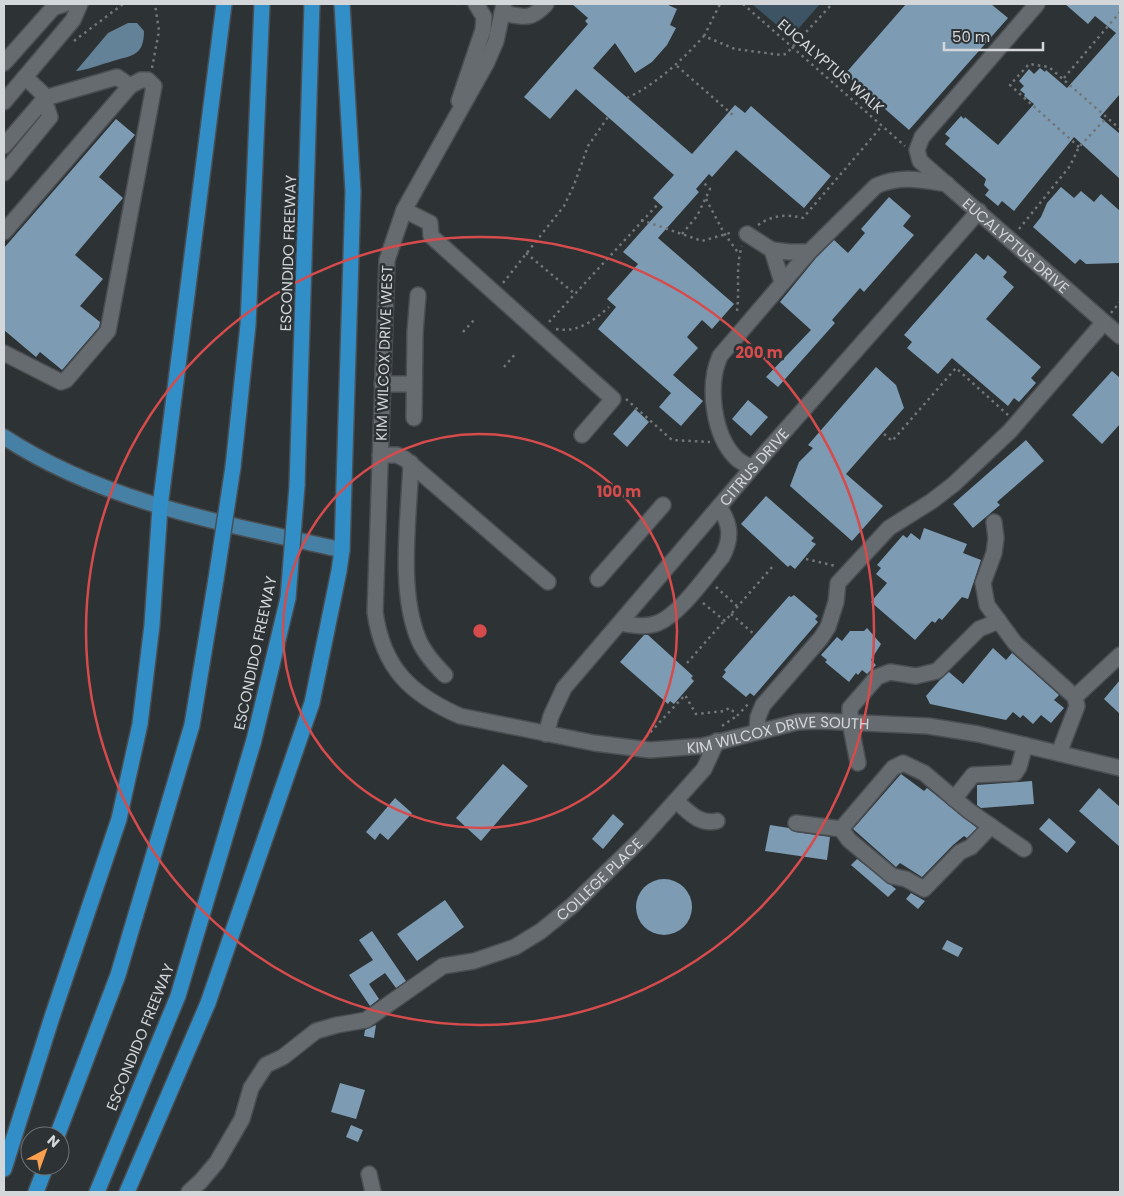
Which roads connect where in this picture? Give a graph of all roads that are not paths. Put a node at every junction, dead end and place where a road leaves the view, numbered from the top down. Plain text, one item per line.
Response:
1 (65, 4) edge
2 (80, 4) edge
3 (224, 4) edge
4 (262, 4) edge
5 (476, 4) edge
6 (546, 4) edge
7 (1036, 4) edge
8 (312, 5) edge
9 (342, 5) edge
10 (503, 8) edge
11 (4, 63) edge
12 (25, 77) junction
13 (130, 86) junction
14 (45, 98) junction
15 (4, 102) edge
16 (452, 125) junction
17 (4, 146) edge
18 (4, 173) edge
19 (948, 184) junction
20 (404, 210) junction
21 (979, 210) junction
22 (4, 232) edge
23 (747, 234) road end
24 (772, 250) junction
25 (809, 252) junction
26 (782, 282) junction
27 (418, 295) dead end
28 (1104, 322) junction
29 (1120, 336) edge
30 (4, 353) edge
31 (382, 384) junction
32 (413, 384) junction
33 (414, 418) dead end
34 (582, 435) dead end
35 (4, 437) edge
36 (380, 455) junction
37 (411, 464) junction
38 (752, 468) junction
39 (663, 505) dead end
40 (160, 506) junction
41 (719, 508) junction
42 (994, 522) dead end
43 (342, 550) junction
44 (598, 579) dead end
45 (548, 582) dead end
46 (999, 621) junction
47 (620, 623) junction
48 (1120, 655) edge
49 (445, 675) dead end
50 (1075, 697) junction
51 (436, 706) joint
52 (850, 722) junction
53 (758, 731) junction
54 (546, 734) junction
55 (716, 735) junction
56 (1024, 744) junction
57 (1059, 753) junction
58 (858, 763) dead end
59 (1120, 768) edge
60 (954, 799) junction
61 (676, 801) junction
62 (717, 820) dead end
63 (796, 823) dead end
64 (991, 826) junction
65 (841, 829) junction
66 (1024, 849) dead end
67 (62, 1126) edge
68 (4, 1169) edge
69 (369, 1174) dead end
70 (42, 1176) edge
71 (36, 1192) edge
72 (97, 1192) edge
73 (127, 1192) edge
74 (188, 1192) edge
75 (373, 1192) edge

1 - 11 street
2 - 12 street
3 - 40 highway
4 - 67 highway, bridge
5 - 16 street
6 - 10 street
7 - 19 street, EUCALYPTUS DRIVE
8 - 72 highway, ESCONDIDO FREEWAY, bridge
9 - 43 highway
10 - 16 street, KIM WILCOX DRIVE WEST
12 - 14 street
12 - 15 street
13 - 14 street
13 - 22 street
13 - 30 street
14 - 17 street
14 - 18 street
16 - 20 street, KIM WILCOX DRIVE WEST
19 - 21 street, EUCALYPTUS DRIVE
19 - 25 street
20 - 31 street, KIM WILCOX DRIVE WEST
20 - 34 street
21 - 28 street, EUCALYPTUS DRIVE
21 - 38 street, CITRUS DRIVE
23 - 24 street
24 - 25 street
24 - 26 street
25 - 26 street
26 - 38 street
27 - 32 street
28 - 29 street, EUCALYPTUS DRIVE
28 - 53 street
31 - 32 street
31 - 36 street, KIM WILCOX DRIVE WEST
32 - 33 street
35 - 40 main road
36 - 37 street
36 - 51 street, KIM WILCOX DRIVE WEST
37 - 45 street
37 - 49 street
38 - 41 street, CITRUS DRIVE
39 - 44 street
40 - 43 main road
40 - 68 highway
41 - 47 street, CITRUS DRIVE
41 - 47 street
42 - 46 street
43 - 73 highway
46 - 50 street
46 - 52 street
47 - 54 street, CITRUS DRIVE
48 - 50 street
50 - 57 street
51 - 54 street, KIM WILCOX DRIVE SOUTH
52 - 53 street, KIM WILCOX DRIVE SOUTH
52 - 56 street, KIM WILCOX DRIVE SOUTH
52 - 58 street
53 - 55 street, KIM WILCOX DRIVE SOUTH
54 - 55 street, KIM WILCOX DRIVE SOUTH
55 - 61 street, COLLEGE PLACE
56 - 57 street, KIM WILCOX DRIVE SOUTH
56 - 60 street
57 - 59 street, KIM WILCOX DRIVE SOUTH
60 - 64 street
60 - 65 street
61 - 62 street
61 - 74 street, COLLEGE PLACE
63 - 65 street
64 - 65 street
64 - 66 street
69 - 75 street
70 - 71 highway

